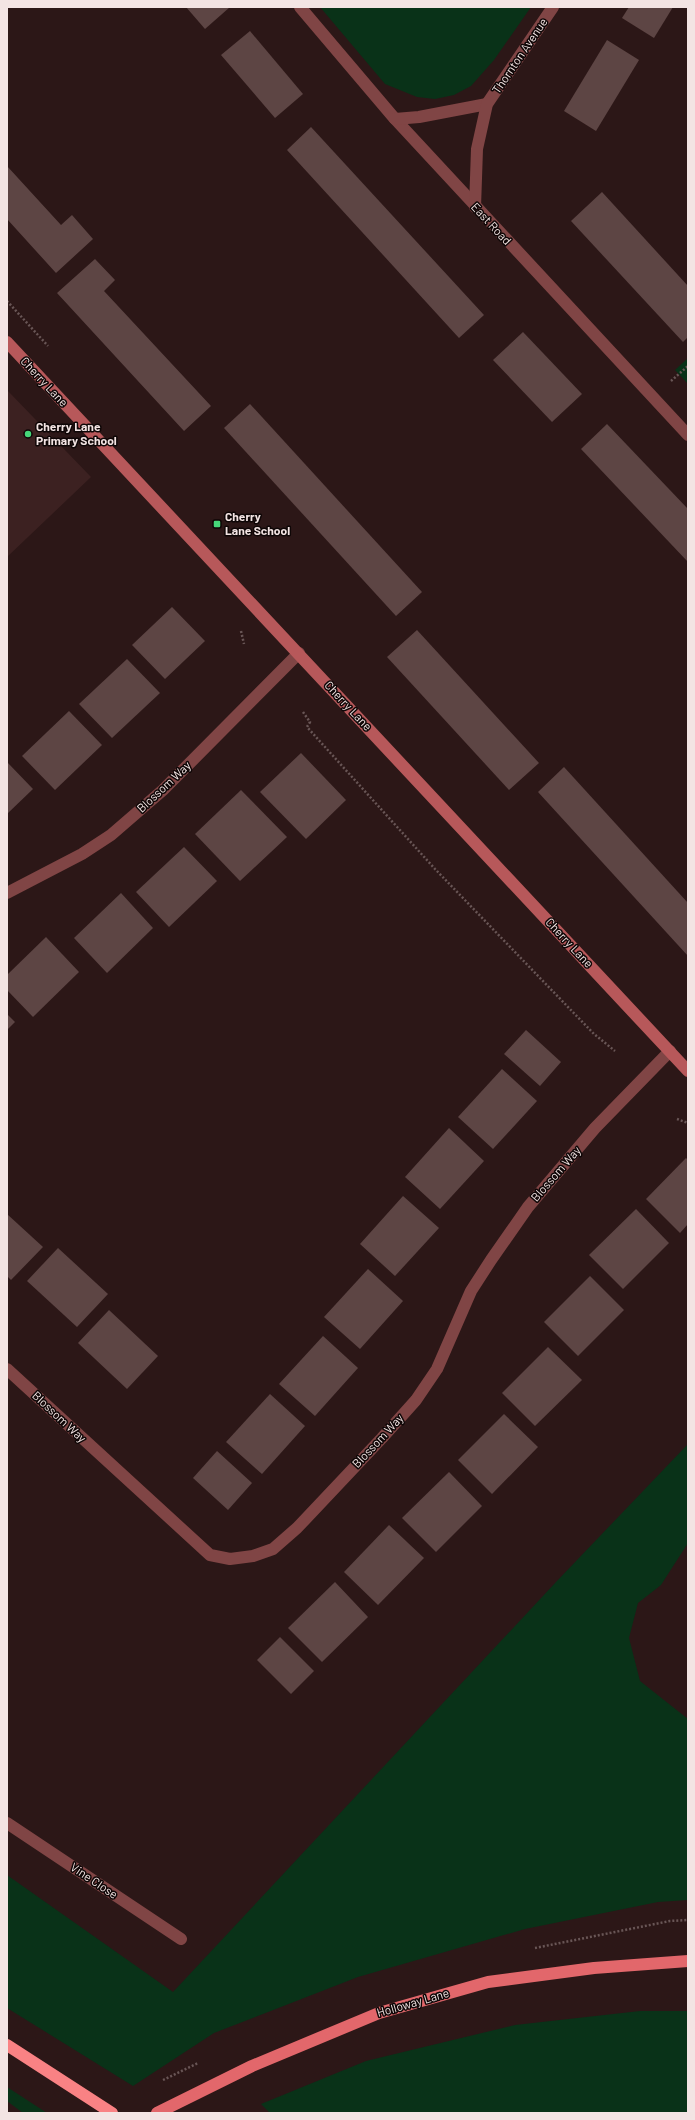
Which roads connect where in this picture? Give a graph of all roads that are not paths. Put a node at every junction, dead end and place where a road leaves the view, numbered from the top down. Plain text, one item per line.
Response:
1 (300, 7) edge
2 (553, 7) edge
3 (486, 104) junction
4 (395, 119) junction
5 (475, 207) junction
6 (7, 342) edge
7 (688, 435) edge
8 (299, 653) junction
9 (7, 893) edge
10 (670, 1051) junction
11 (688, 1071) edge
12 (7, 1369) edge
13 (7, 1823) edge
14 (181, 1939) dead end
15 (688, 1961) edge
16 (7, 2045) edge
17 (112, 2113) edge
18 (157, 2113) edge

1 - 4 street, East Road
2 - 3 street, Thornton Avenue
3 - 4 street, Thornton Avenue
3 - 5 street, Thornton Avenue
4 - 5 street, East Road
5 - 7 street, East Road
6 - 8 street, Cherry Lane
8 - 9 street, Blossom Way
8 - 10 street, Cherry Lane
10 - 11 street, Cherry Lane
10 - 12 street, Blossom Way
13 - 14 street, Vine Close
15 - 18 main road, Holloway Lane
16 - 17 highway

